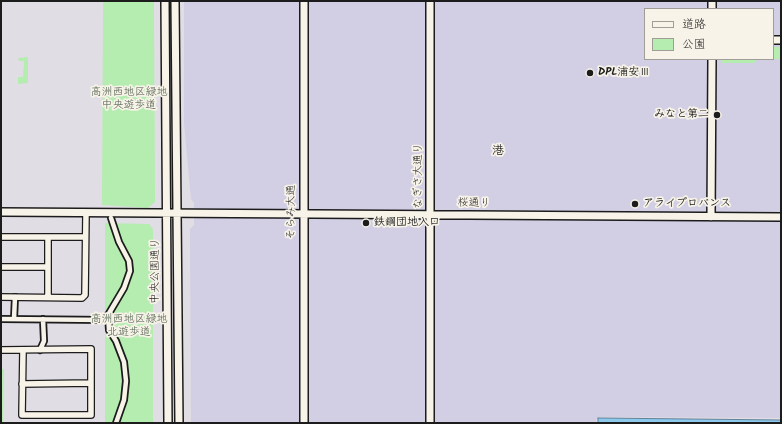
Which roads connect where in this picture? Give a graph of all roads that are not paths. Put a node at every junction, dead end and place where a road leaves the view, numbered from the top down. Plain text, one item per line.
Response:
1 (165, 1) edge
2 (175, 1) edge
3 (304, 1) edge
4 (430, 1) edge
5 (712, 60) edge
6 (1, 212) edge
7 (86, 213) junction
8 (167, 213) junction
9 (178, 213) junction
10 (303, 214) junction
11 (430, 214) junction
12 (781, 216) edge
13 (711, 217) junction
14 (111, 218) dead end
15 (1, 237) edge
16 (48, 237) junction
17 (85, 237) junction
18 (1, 267) edge
19 (48, 267) junction
20 (1, 297) edge
21 (15, 297) junction
22 (48, 297) junction
23 (1, 319) edge
24 (14, 319) junction
25 (43, 319) junction
26 (108, 320) junction
27 (1, 350) edge
28 (23, 350) junction
29 (40, 350) junction
30 (22, 384) junction
31 (91, 384) junction
32 (55, 416) junction
33 (55, 423) edge
34 (116, 423) edge
35 (168, 423) edge
36 (179, 423) edge
37 (304, 423) edge
38 (430, 423) edge

1 - 8 street, 中央公園通り
2 - 9 street, 中央公園通り
3 - 10 street, そらみ大通
4 - 11 street, なぎさ大通り
5 - 13 street
6 - 7 street, 桜通り
7 - 8 street, 桜通り
7 - 17 street
8 - 9 street, 桜通り
8 - 35 street, 中央公園通り
9 - 10 street, 桜通り
9 - 36 street, 中央公園通り
10 - 11 street, 桜通り
10 - 37 street, そらみ大通
11 - 13 street, 桜通り
11 - 38 street, なぎさ大通り
12 - 13 street, 桜通り
14 - 26 street
15 - 16 street
16 - 17 street
16 - 19 street
17 - 22 street
18 - 19 street
19 - 22 street
20 - 21 street
21 - 22 street
21 - 24 street
23 - 24 street
24 - 25 street
25 - 26 street
25 - 29 street
26 - 34 street
27 - 28 street
28 - 29 street
28 - 30 street
29 - 31 street
30 - 31 street
30 - 32 street
31 - 32 street
32 - 33 street

